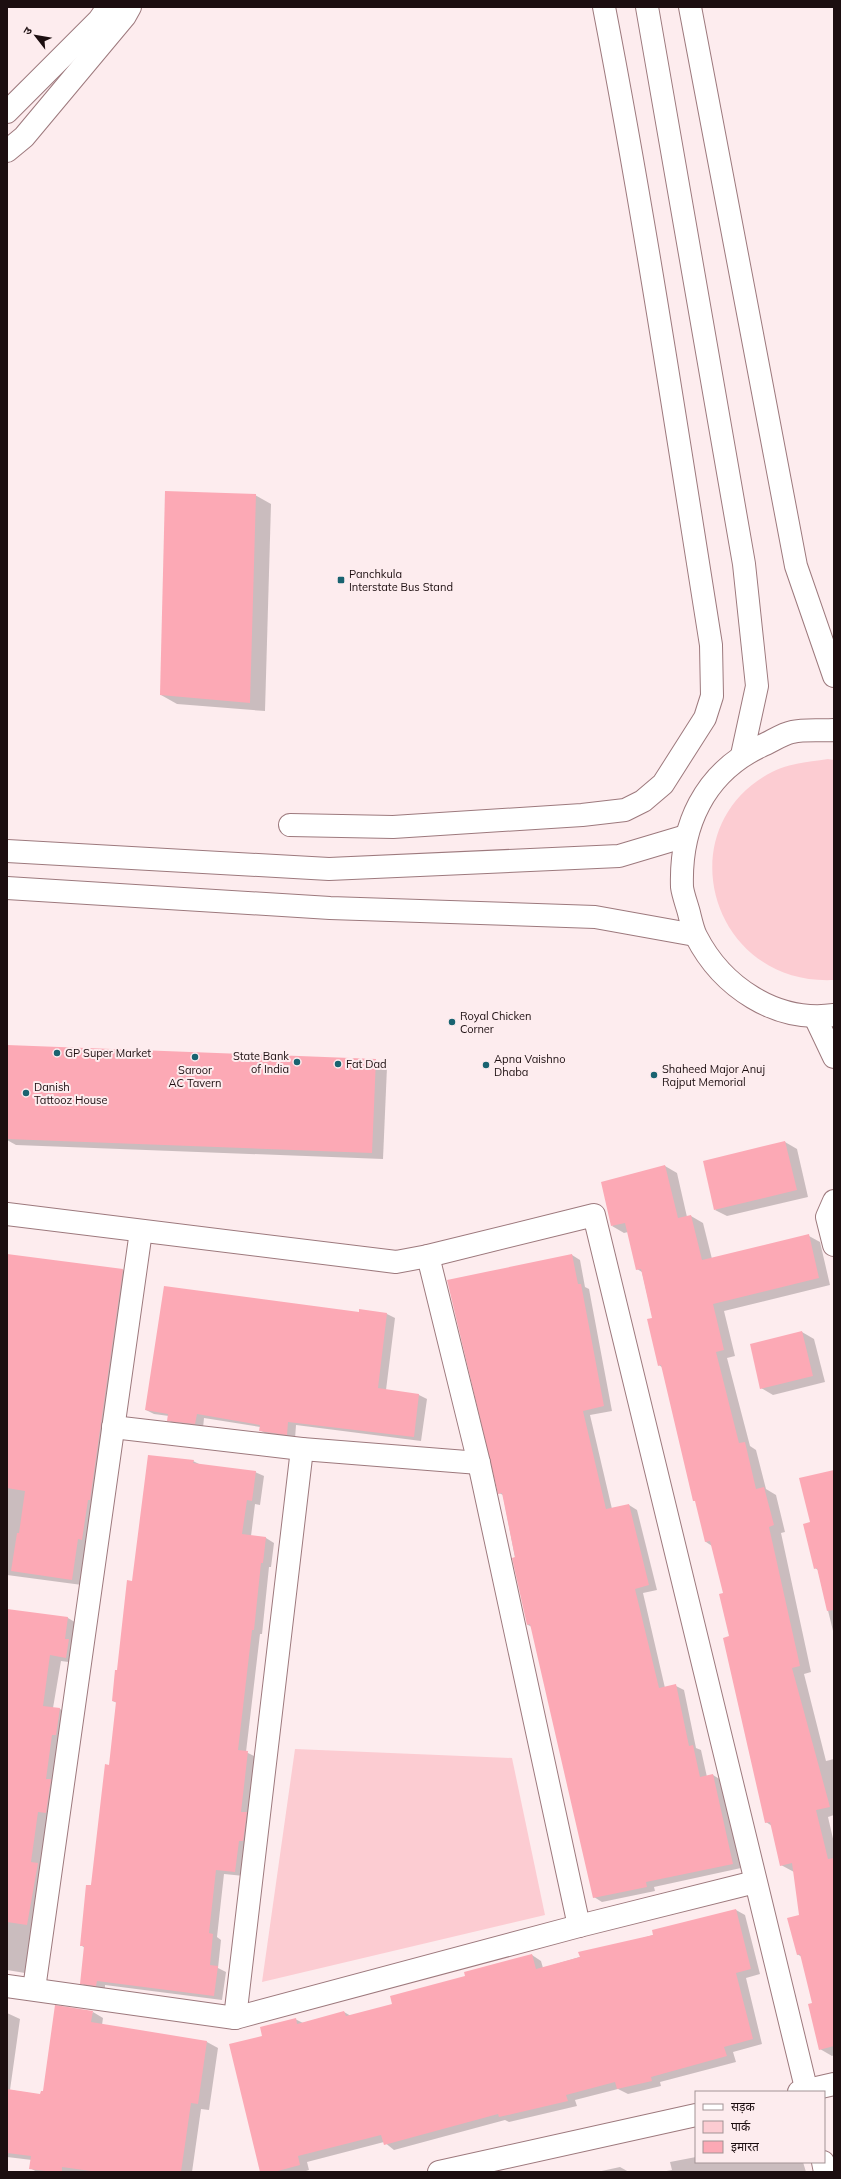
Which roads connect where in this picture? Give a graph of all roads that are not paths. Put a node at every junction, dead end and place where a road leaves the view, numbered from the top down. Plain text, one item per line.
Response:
1 (108, 7) edge
2 (130, 7) edge
3 (604, 7) edge
4 (647, 7) edge
5 (690, 7) edge
6 (7, 112) edge
7 (7, 151) edge
8 (834, 676) edge
9 (834, 730) edge
10 (742, 755) junction
11 (290, 825) dead end
12 (686, 836) junction
13 (7, 851) edge
14 (7, 888) edge
15 (695, 936) junction
16 (825, 1016) edge
17 (834, 1057) edge
18 (834, 1201) edge
19 (7, 1214) edge
20 (141, 1231) junction
21 (834, 1246) edge
22 (428, 1256) junction
23 (113, 1427) junction
24 (302, 1449) junction
25 (479, 1463) junction
26 (755, 1882) junction
27 (579, 1926) junction
28 (7, 1986) edge
29 (34, 1989) junction
30 (235, 2018) junction
31 (834, 2084) edge
32 (804, 2091) edge
33 (808, 2091) edge
34 (695, 2115) edge
35 (439, 2172) edge

1 - 6 street
2 - 7 street
3 - 11 street
4 - 10 street
5 - 8 street
9 - 10 street
10 - 12 street
12 - 13 street
12 - 15 street
14 - 15 street
15 - 16 street
16 - 17 street
18 - 21 street
19 - 20 street
20 - 22 street
20 - 23 street
22 - 25 street
22 - 26 street
23 - 24 street
23 - 29 street
24 - 25 street
24 - 30 street
25 - 27 street
26 - 27 street
26 - 32 street
27 - 30 street
28 - 29 street
29 - 30 street
31 - 33 street
34 - 35 street

